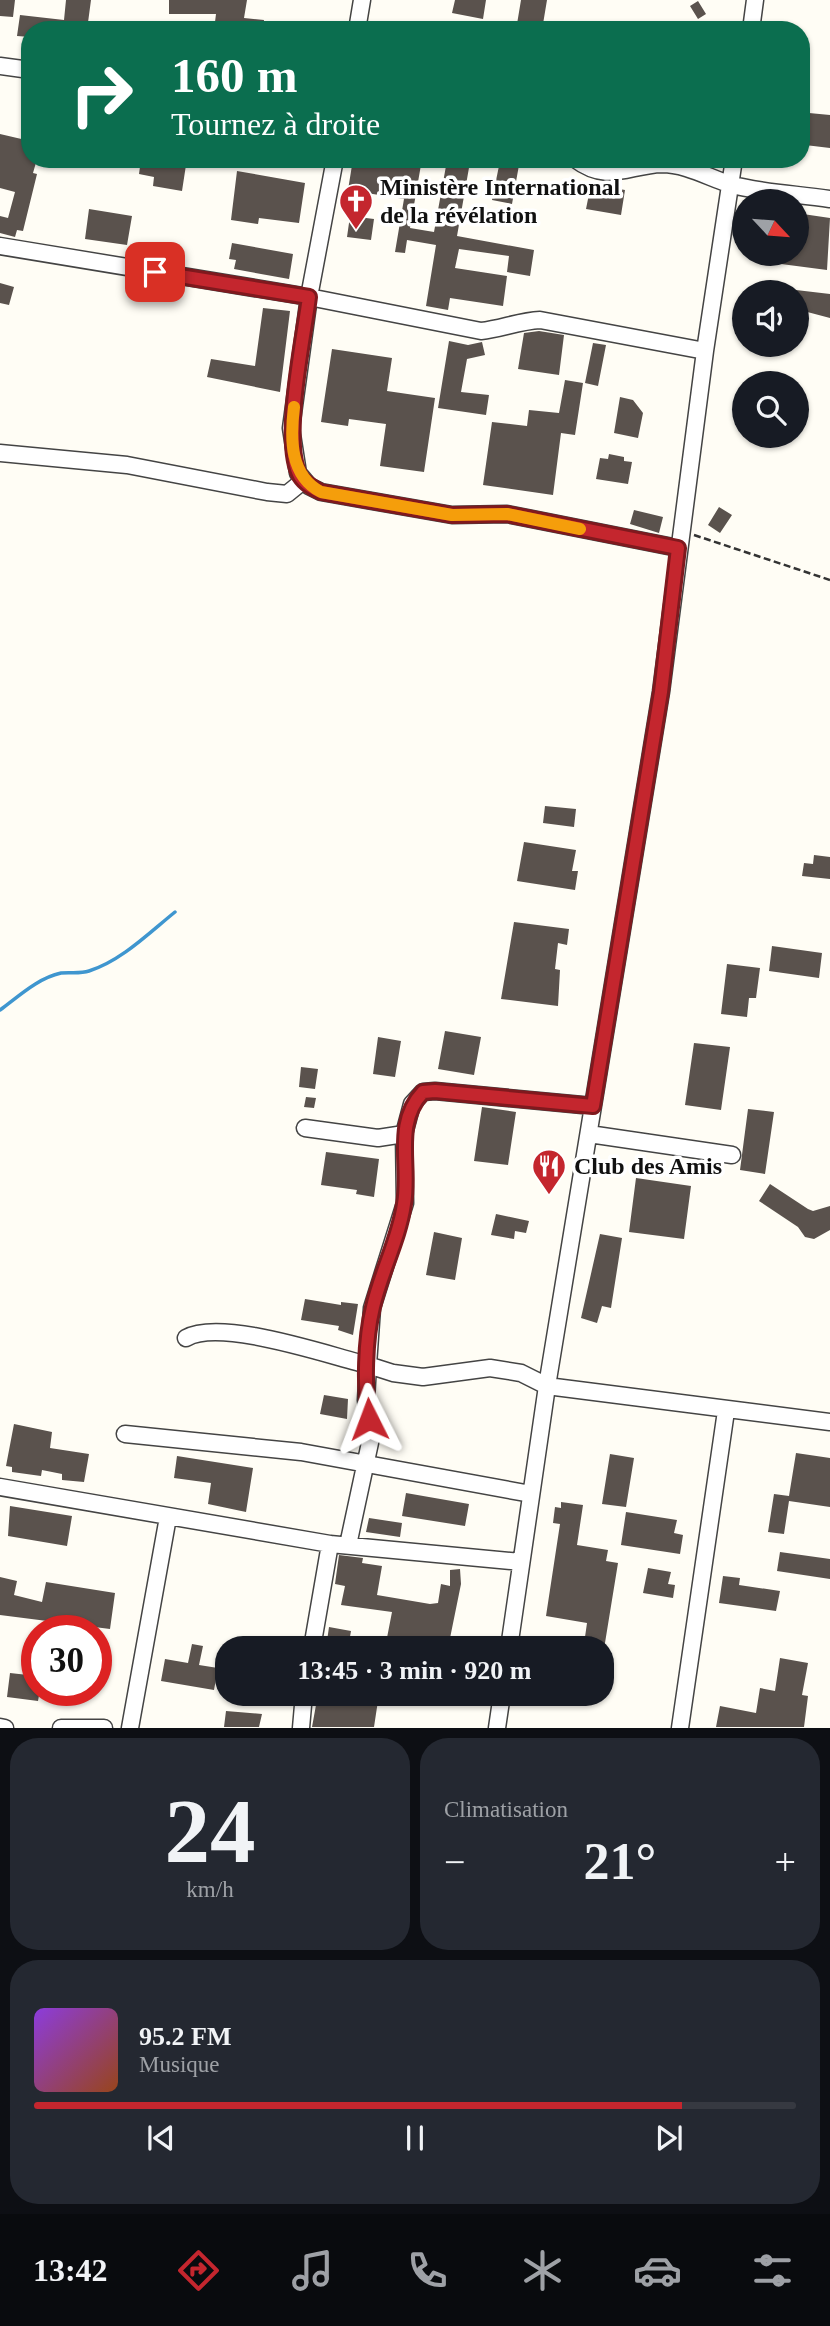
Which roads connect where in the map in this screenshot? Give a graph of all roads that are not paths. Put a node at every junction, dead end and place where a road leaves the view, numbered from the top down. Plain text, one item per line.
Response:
1 (362, 0) edge
2 (755, 0) edge
3 (358, 21) edge
4 (752, 21) edge
5 (0, 66) edge
6 (21, 69) edge
7 (333, 168) edge
8 (588, 168) edge
9 (647, 168) edge
10 (677, 168) edge
11 (733, 168) edge
12 (731, 184) junction
13 (830, 199) edge
14 (0, 246) edge
15 (309, 297) junction
16 (705, 351) junction
17 (0, 453) edge
18 (303, 481) junction
19 (678, 548) junction
20 (593, 1106) junction
21 (305, 1128) dead end
22 (404, 1134) junction
23 (589, 1134) junction
24 (732, 1155) dead end
25 (187, 1338) dead end
26 (368, 1365) junction
27 (547, 1385) junction
28 (726, 1411) junction
29 (830, 1422) edge
30 (125, 1434) dead end
31 (366, 1464) junction
32 (0, 1487) edge
33 (531, 1494) junction
34 (168, 1517) junction
35 (330, 1544) junction
36 (348, 1545) junction
37 (521, 1562) junction
38 (314, 1636) edge
39 (511, 1636) edge
40 (303, 1706) edge
41 (500, 1706) edge
42 (61, 1727) edge
43 (104, 1727) edge
44 (130, 1727) edge
45 (301, 1727) edge
46 (497, 1727) edge
47 (680, 1727) edge

1 - 3 street
2 - 4 street
5 - 6 street
7 - 15 street
8 - 9 street
10 - 12 street
11 - 12 street
12 - 13 street
12 - 16 street
14 - 15 street
15 - 16 street
15 - 18 street
16 - 19 street
17 - 18 street
18 - 19 street
19 - 20 street
20 - 22 street
20 - 23 street
21 - 22 street
22 - 26 street
23 - 24 street
23 - 27 street
25 - 26 street
26 - 27 street
26 - 31 street
27 - 28 street
27 - 33 street
28 - 29 street
28 - 47 street
30 - 31 street
31 - 33 street
31 - 36 street
32 - 34 street
33 - 37 street
34 - 35 street
34 - 44 street
35 - 36 street
35 - 38 street
36 - 37 street
37 - 39 street
40 - 45 street
41 - 46 street
42 - 43 street

